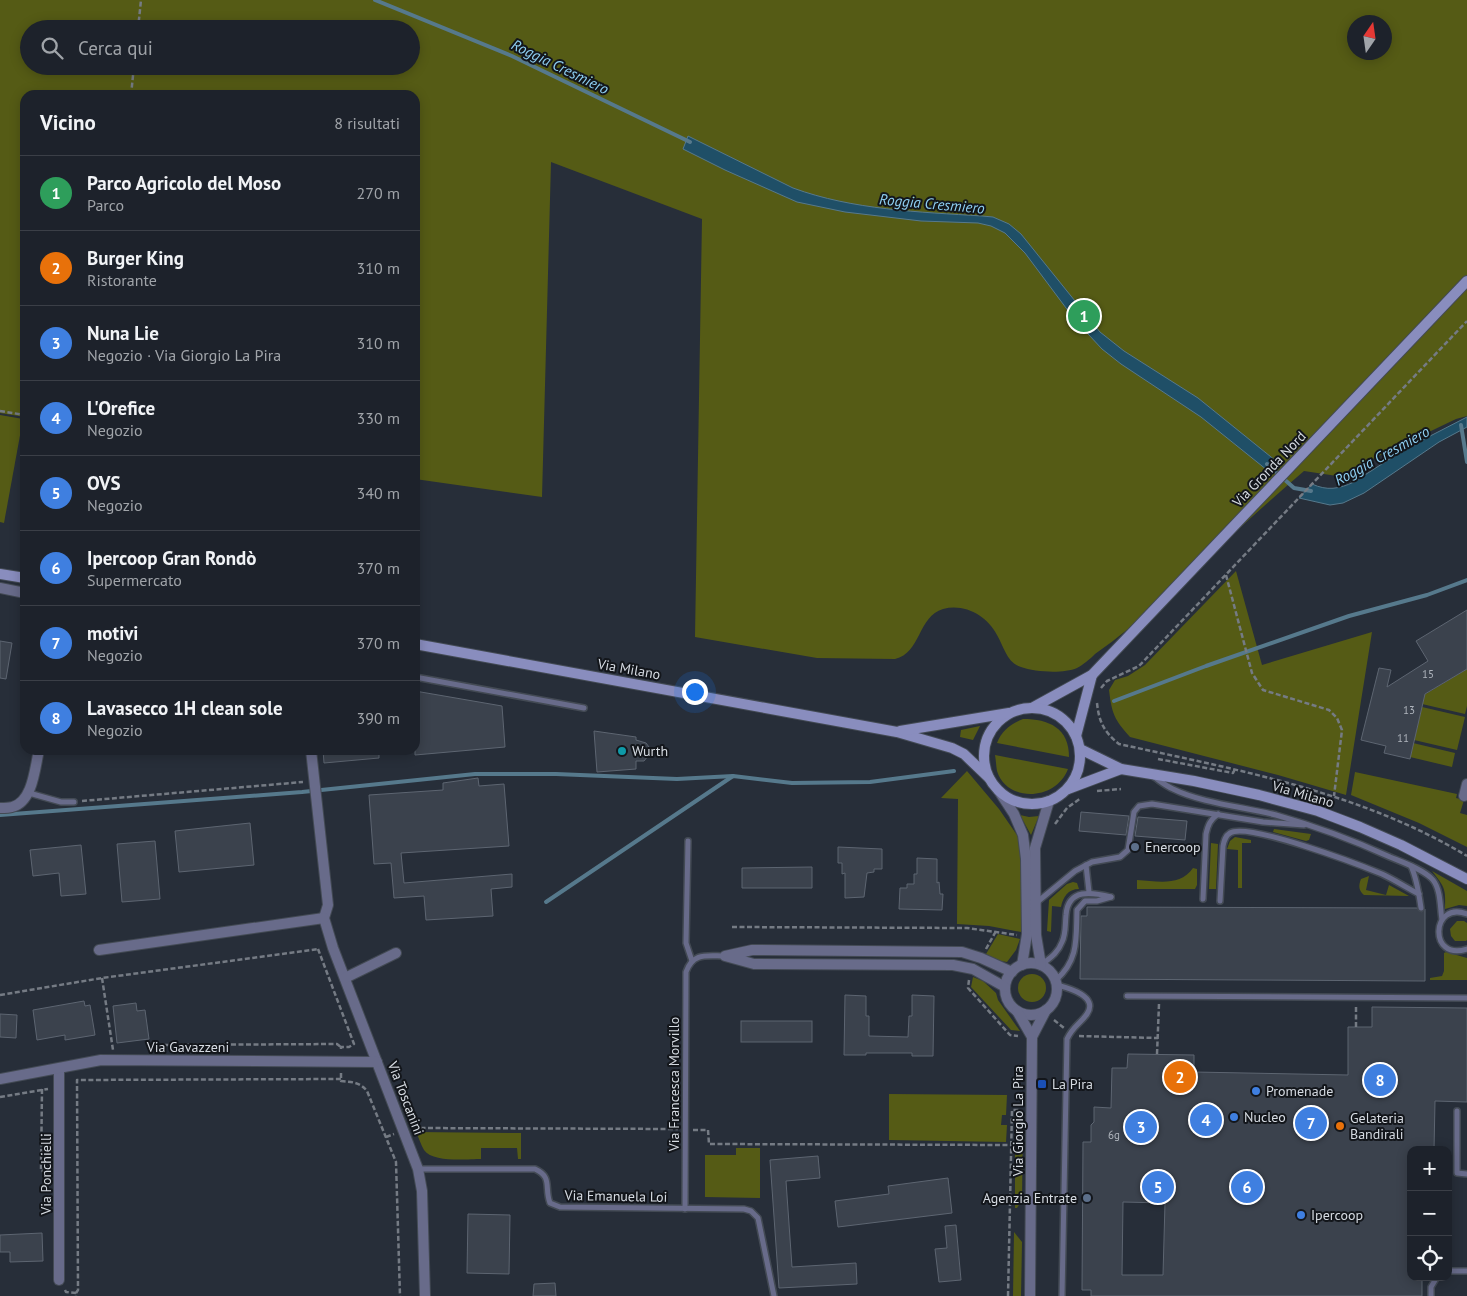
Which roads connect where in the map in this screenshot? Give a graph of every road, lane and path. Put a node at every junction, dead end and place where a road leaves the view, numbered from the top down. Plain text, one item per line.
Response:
1 (141, 0) edge
2 (139, 20) edge
3 (133, 75) edge
4 (132, 90) edge
5 (1467, 281) edge
6 (1467, 321) edge
7 (0, 411) edge
8 (20, 414) edge
9 (0, 574) edge
10 (1226, 575) junction
11 (20, 577) edge
12 (0, 588) edge
13 (20, 592) edge
14 (420, 645) edge
15 (1092, 675) junction
16 (420, 678) edge
17 (584, 708) dead end
18 (1032, 708) junction
19 (1013, 713) junction
20 (897, 732) junction
21 (1076, 736) junction
22 (1080, 749) junction
23 (38, 755) edge
24 (312, 755) edge
25 (1158, 759) dead end
26 (1121, 769) junction
27 (1235, 769) junction
28 (1149, 774) junction
29 (989, 778) junction
30 (315, 782) junction
31 (1467, 784) edge
32 (1068, 789) junction
33 (1121, 789) dead end
34 (999, 791) junction
35 (1096, 791) dead end
36 (29, 793) junction
37 (1088, 795) dead end
38 (1334, 796) junction
39 (1464, 796) dead end
40 (1049, 801) junction
41 (74, 802) joint
42 (0, 808) edge
43 (1218, 814) junction
44 (1054, 825) dead end
45 (1311, 826) junction
46 (688, 841) dead end
47 (1467, 856) edge
48 (1086, 865) junction
49 (1410, 866) junction
50 (1467, 879) edge
51 (1089, 892) junction
52 (1419, 894) junction
53 (1202, 899) dead end
54 (1220, 901) dead end
55 (1036, 904) junction
56 (1420, 908) dead end
57 (1467, 914) edge
58 (324, 918) junction
59 (1442, 920) junction
60 (732, 927) dead end
61 (1026, 937) junction
62 (333, 948) junction
63 (318, 949) junction
64 (99, 950) dead end
65 (839, 950) junction
66 (884, 951) junction
67 (1038, 951) junction
68 (1467, 951) edge
69 (396, 953) dead end
70 (1057, 953) junction
71 (725, 956) junction
72 (692, 961) junction
73 (1022, 965) junction
74 (1042, 965) junction
75 (838, 966) junction
76 (884, 966) junction
77 (1012, 972) junction
78 (102, 978) junction
79 (345, 978) junction
80 (1056, 982) junction
81 (1005, 987) junction
82 (0, 995) edge
83 (1127, 996) dead end
84 (1159, 996) junction
85 (1467, 998) edge
86 (1046, 1010) junction
87 (1017, 1011) junction
88 (1054, 1020) dead end
89 (1070, 1032) junction
90 (1032, 1037) junction
91 (1158, 1038) junction
92 (341, 1047) junction
93 (1157, 1054) dead end
94 (161, 1055) dead end
95 (114, 1060) junction
96 (341, 1062) junction
97 (377, 1062) junction
98 (59, 1069) junction
99 (0, 1079) edge
100 (341, 1079) junction
101 (42, 1089) junction
102 (59, 1089) junction
103 (77, 1089) junction
104 (0, 1097) edge
105 (1032, 1110) junction
106 (1457, 1111) dead end
107 (685, 1130) junction
108 (404, 1131) junction
109 (386, 1137) junction
110 (1011, 1145) junction
111 (418, 1169) junction
112 (50, 1171) dead end
113 (1467, 1174) edge
114 (685, 1209) junction
115 (1452, 1270) edge
116 (1467, 1271) edge
117 (60, 1280) dead end
118 (1435, 1281) edge
119 (76, 1293) dead end
120 (400, 1296) edge
121 (425, 1296) edge
122 (774, 1296) edge
123 (1008, 1296) edge
124 (1030, 1296) edge
125 (1062, 1296) edge
126 (1431, 1296) edge

1 - 2 path
3 - 4 path
5 - 15 main road, Via Gronda Nord
6 - 10 path
7 - 8 path
9 - 11 main road
10 - 27 path
10 - 38 path
12 - 13 street
14 - 20 main road, Via Milano
15 - 18 main road, Via Gronda Nord
15 - 21 main road, Via Gronda Nord
16 - 17 lane
18 - 19 main road, Via Milano
18 - 21 main road
19 - 20 main road, Via Milano
19 - 29 main road, Via Milano
20 - 29 main road, Via Milano
21 - 22 main road
22 - 26 main road, Via Milano
22 - 32 main road
23 - 36 street
24 - 30 street, Via Toscanini
25 - 27 path
26 - 28 main road, Via Milano
26 - 32 main road, Via Milano
27 - 38 path
28 - 45 lane
28 - 50 main road, Via Milano
29 - 34 main road, Via Milano
30 - 41 path
30 - 58 street, Via Toscanini
31 - 39 street
32 - 40 main road, Via Milano
33 - 35 path
34 - 40 main road, Via Milano
34 - 61 street
36 - 41 lane
36 - 42 street
37 - 44 path
38 - 47 path
40 - 55 street
43 - 45 lane
43 - 48 lane
43 - 53 lane
45 - 49 lane
46 - 72 lane
48 - 51 lane
48 - 55 lane
49 - 52 lane
49 - 59 lane
51 - 70 lane
51 - 80 lane
52 - 54 lane
52 - 56 lane
55 - 67 street
57 - 59 lane
58 - 62 street, Via Toscanini
58 - 64 street
59 - 68 lane
60 - 61 path
61 - 73 street
62 - 63 path
62 - 79 street, Via Toscanini
63 - 78 path
63 - 92 path
65 - 66 street
65 - 71 street
65 - 75 street
66 - 76 street
66 - 77 street
67 - 70 lane
67 - 74 street
69 - 79 street
70 - 74 lane
71 - 72 lane
71 - 75 street
72 - 107 lane, Via Francesca Morvillo
73 - 74 street
73 - 77 street
74 - 80 street
75 - 76 street
76 - 81 street
77 - 81 street
78 - 82 path
78 - 95 path
79 - 97 street, Via Toscanini
80 - 86 street
80 - 89 lane
81 - 87 street
83 - 84 lane
84 - 85 lane
84 - 91 path
86 - 87 street
86 - 90 street, Via Giorgio La Pira
87 - 90 street, Via Giorgio La Pira
88 - 89 path
89 - 91 path
89 - 125 lane
90 - 105 street, Via Giorgio La Pira
91 - 93 path
92 - 94 path
92 - 96 path
95 - 96 street, Via Gavazzeni
95 - 98 street, Via Gavazzeni
96 - 97 street, Via Gavazzeni
96 - 100 path
97 - 108 street, Via Toscanini
98 - 99 street, Via Gavazzeni
98 - 102 street, Via Ponchielli
100 - 103 path
100 - 109 path
101 - 102 path
101 - 104 path
101 - 112 path
102 - 103 path
102 - 117 street, Via Ponchielli
103 - 119 path
105 - 110 path
105 - 124 street, Via Giorgio La Pira
106 - 113 lane
107 - 108 path
107 - 110 path
107 - 114 lane, Via Francesca Morvillo
108 - 109 path
108 - 111 street, Via Toscanini
109 - 120 path
110 - 123 path
111 - 114 lane, Via Emanuela Loi
111 - 121 street, Via Toscanini
114 - 122 lane, Via Emanuela Loi
115 - 116 lane
118 - 126 lane

